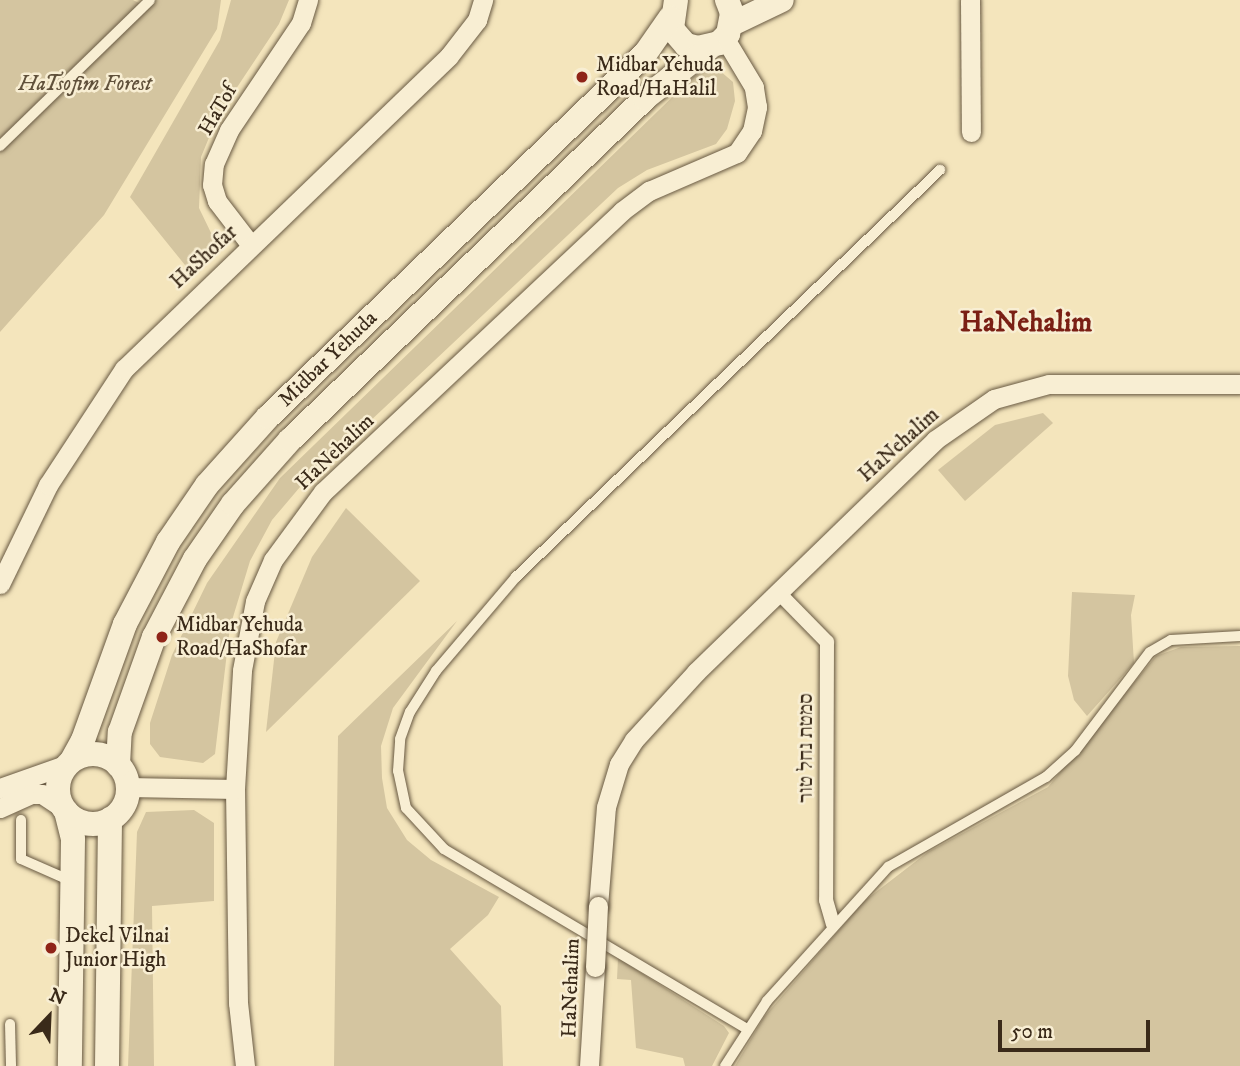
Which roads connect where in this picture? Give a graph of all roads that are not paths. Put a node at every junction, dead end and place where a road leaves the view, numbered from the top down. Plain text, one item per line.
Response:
1 (150, 0) edge
2 (308, 0) edge
3 (483, 0) edge
4 (782, 0) edge
5 (970, 0) edge
6 (673, 9) edge
7 (723, 27) edge
8 (971, 132) dead end
9 (0, 146) edge
10 (940, 170) dead end
11 (250, 244) junction
12 (1240, 384) edge
13 (0, 584) edge
14 (778, 592) junction
15 (1240, 636) edge
16 (70, 762) junction
17 (123, 776) junction
18 (0, 788) edge
19 (235, 789) junction
20 (0, 808) edge
21 (64, 809) junction
22 (110, 819) junction
23 (21, 820) dead end
24 (73, 882) junction
25 (834, 924) junction
26 (10, 1024) dead end
27 (747, 1029) junction
28 (10, 1066) edge
29 (70, 1066) edge
30 (107, 1066) edge
31 (245, 1066) edge
32 (589, 1066) edge
33 (725, 1066) edge

1 - 9 lane
2 - 11 street, HaTof
3 - 11 street, HaShofar
4 - 7 street, Midbar Yehuda
5 - 8 street
6 - 7 street
6 - 16 street, Midbar Yehuda
7 - 17 street, Midbar Yehuda
7 - 19 street, HaNehalim
10 - 27 lane
11 - 13 street, HaShofar
12 - 14 street, HaNehalim
14 - 25 street, סמטת נחל טור
14 - 32 street, HaNehalim, bridge
15 - 25 lane
16 - 17 street
16 - 18 street
16 - 21 street
17 - 19 street
17 - 22 street
19 - 31 street, HaNehalim
20 - 21 street
21 - 22 street
21 - 24 street
22 - 30 street
23 - 24 lane
24 - 29 street
25 - 27 lane
26 - 28 lane
27 - 33 lane

